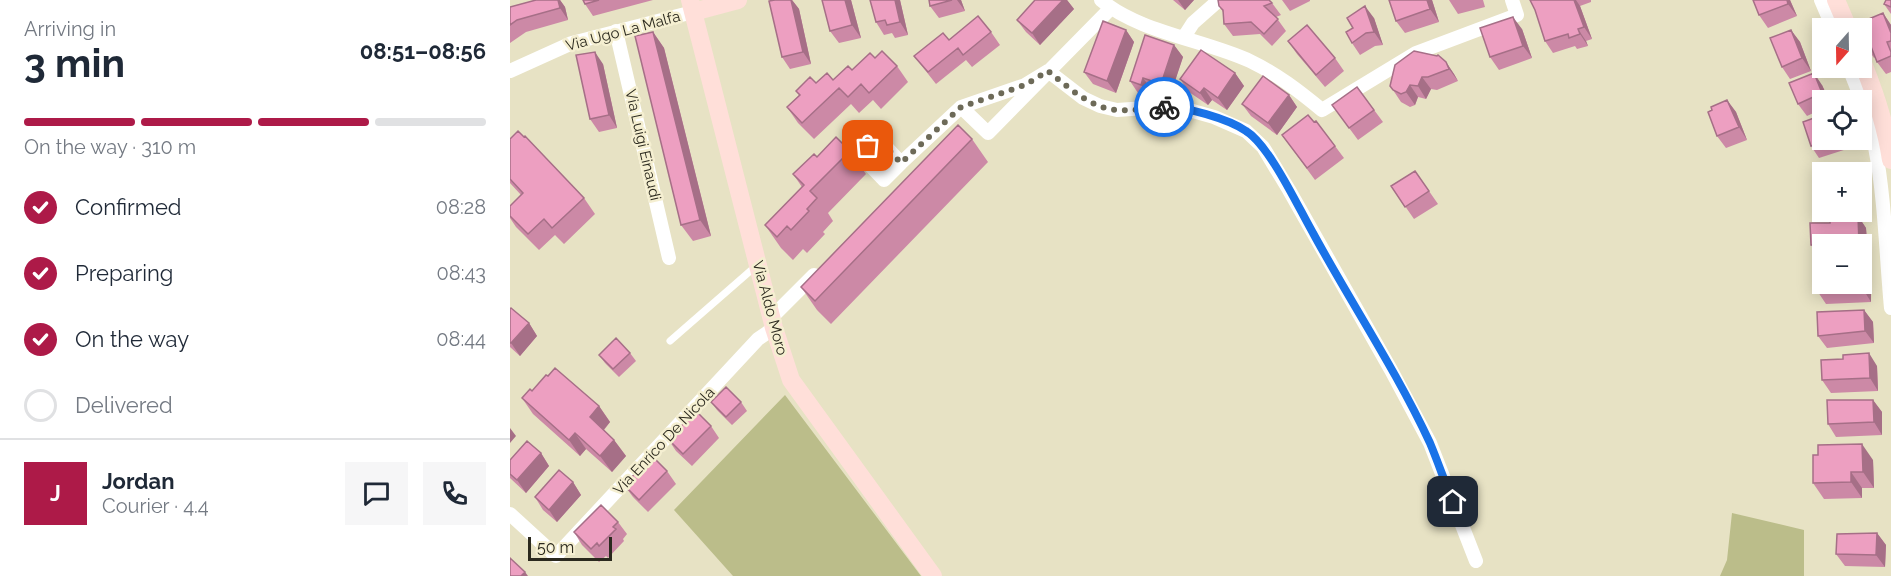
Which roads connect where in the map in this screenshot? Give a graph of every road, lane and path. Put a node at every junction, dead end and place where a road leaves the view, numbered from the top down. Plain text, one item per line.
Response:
1 (738, 0) edge
2 (1219, 0) edge
3 (1512, 0) edge
4 (1821, 0) edge
5 (1836, 0) edge
6 (1106, 4) edge
7 (692, 6) edge
8 (1829, 18) edge
9 (1844, 18) edge
10 (616, 32) junction
11 (1184, 37) junction
12 (510, 71) edge
13 (1048, 71) junction
14 (1853, 78) edge
15 (1869, 78) edge
16 (961, 107) junction
17 (1891, 159) edge
18 (901, 163) dead end
19 (669, 258) dead end
20 (758, 264) junction
21 (822, 268) edge
22 (1891, 308) edge
23 (773, 323) junction
24 (670, 341) dead end
25 (510, 514) edge
26 (1476, 561) dead end
27 (933, 576) edge

1 - 7 street, Via Ugo La Malfa
2 - 11 street
3 - 11 street
4 - 8 street
5 - 9 street
6 - 11 street
6 - 13 street
7 - 10 street, Via Ugo La Malfa
7 - 20 street, Via Aldo Moro
10 - 12 street, Via Ugo La Malfa
10 - 19 street, Via Luigi Einaudi
13 - 16 street
13 - 16 street
13 - 26 street
14 - 22 street
15 - 17 street
16 - 18 street
20 - 23 street, Via Aldo Moro
20 - 24 lane
21 - 23 street, Via Enrico De Nicola
23 - 25 street, Via Enrico De Nicola
23 - 27 street, Via Aldo Moro

